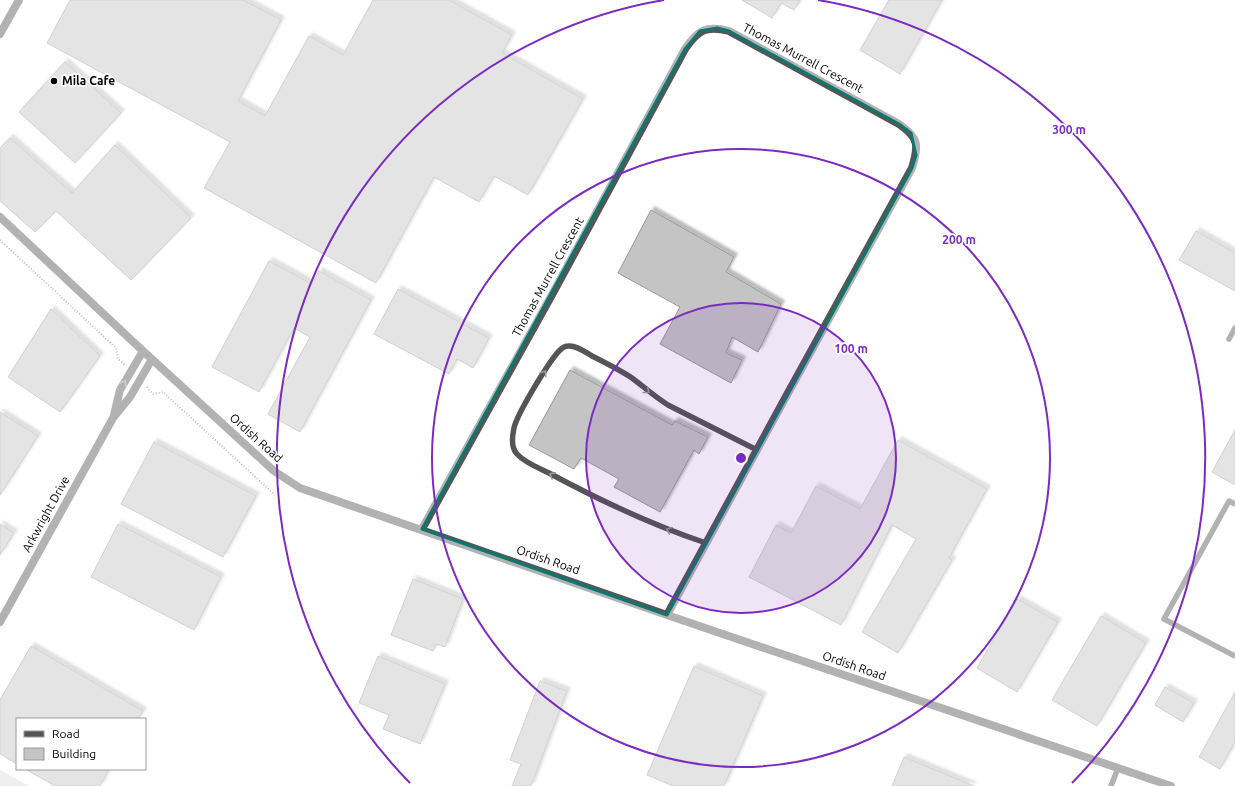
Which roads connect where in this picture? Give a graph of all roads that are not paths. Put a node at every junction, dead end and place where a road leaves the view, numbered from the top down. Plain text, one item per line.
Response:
1 (18, 0) edge
2 (0, 34) edge
3 (0, 217) edge
4 (1235, 328) edge
5 (1229, 339) dead end
6 (142, 350) junction
7 (152, 359) junction
8 (113, 418) junction
9 (757, 450) junction
10 (1235, 504) edge
11 (422, 529) junction
12 (706, 543) junction
13 (667, 615) junction
14 (0, 622) edge
15 (1235, 656) edge
16 (1118, 768) junction
17 (1111, 786) edge
18 (1170, 786) edge

1 - 2 street
3 - 6 street, Ordish Road
4 - 5 lane
6 - 7 street, Ordish Road
8 -> 6 street, Arkwright Drive
7 - 8 street, Arkwright Drive
7 - 11 street, Ordish Road
8 - 14 street, Arkwright Drive
9 - 11 street, Thomas Murrell Crescent
9 - 12 street, Thomas Murrell Crescent
12 -> 9 lane
10 - 15 lane
11 - 13 street, Ordish Road
12 - 13 street, Thomas Murrell Crescent
13 - 16 street, Ordish Road
16 - 17 lane
16 - 18 street, Ordish Road

